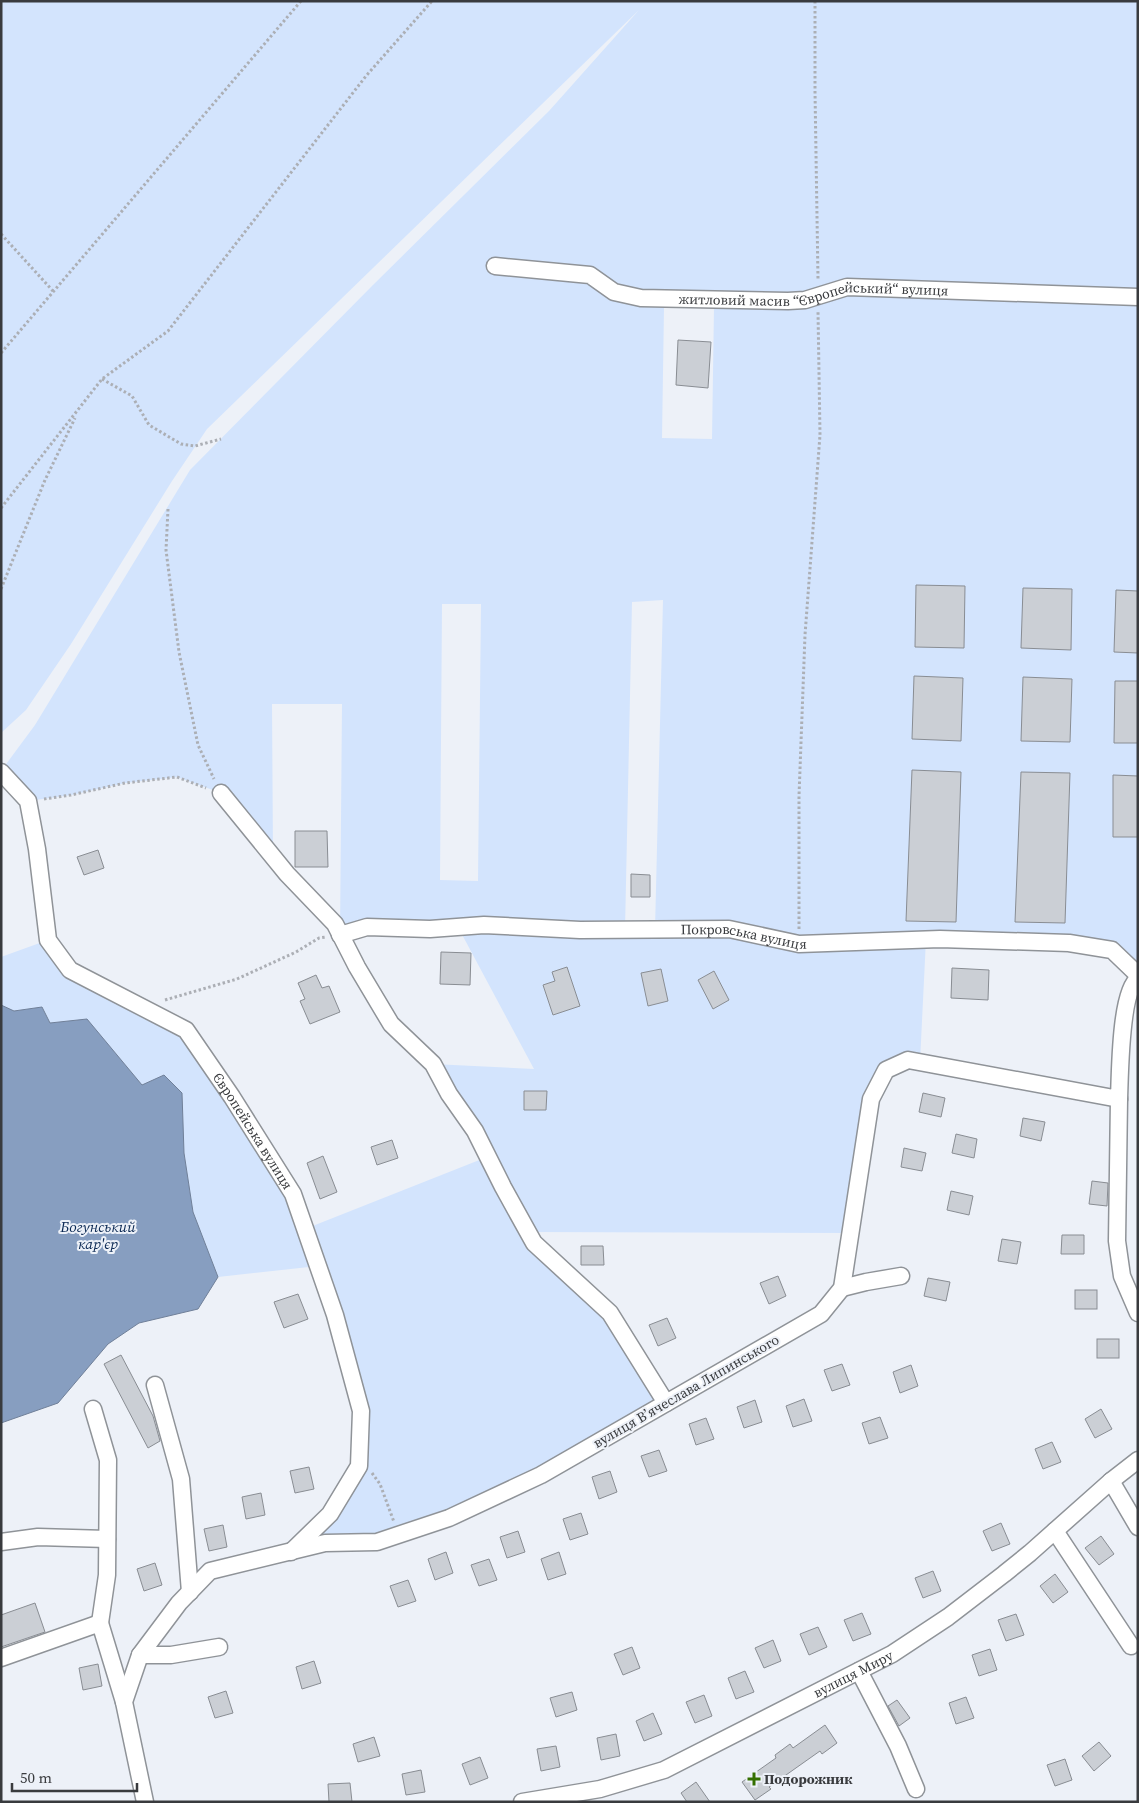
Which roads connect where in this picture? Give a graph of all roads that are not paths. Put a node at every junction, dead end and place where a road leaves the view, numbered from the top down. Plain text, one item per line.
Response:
1 (495, 266) dead end
2 (1138, 297) edge
3 (1, 772) edge
4 (221, 793) road end
5 (340, 935) junction
6 (1138, 977) edge
7 (1119, 1099) junction
8 (901, 1276) dead end
9 (842, 1288) junction
10 (1138, 1313) edge
11 (155, 1385) dead end
12 (666, 1403) junction
13 (92, 1409) dead end
14 (1138, 1460) edge
15 (1111, 1481) junction
16 (1138, 1527) edge
17 (1055, 1531) junction
18 (107, 1539) junction
19 (1, 1542) edge
20 (291, 1552) junction
21 (190, 1592) junction
22 (100, 1623) junction
23 (1131, 1646) dead end
24 (219, 1647) dead end
25 (140, 1655) junction
26 (1, 1658) edge
27 (859, 1671) junction
28 (124, 1702) junction
29 (916, 1789) dead end
30 (145, 1802) edge
31 (522, 1802) edge

1 - 2 street, житловий масив “Європейський“ вулиця
3 - 20 street, Європейська вулиця
4 - 5 street
5 - 6 street, Покровська вулиця
5 - 12 street
6 - 7 street
7 - 9 street
7 - 10 street
8 - 9 street
9 - 12 street, вулиця Вʼячеслава Липинського
11 - 21 street
12 - 20 street, вулиця Вʼячеслава Липинського
13 - 18 street
14 - 15 street, вулиця Миру
15 - 16 street
15 - 17 street, вулиця Миру
17 - 23 street
17 - 27 street, вулиця Миру
18 - 19 street
18 - 22 street
20 - 21 street, вулиця Вʼячеслава Липинського
21 - 25 street, вулиця Вʼячеслава Липинського
22 - 26 street
22 - 28 street
24 - 25 street
25 - 28 street, вулиця Вʼячеслава Липинського
27 - 29 street
27 - 31 street, вулиця Миру
28 - 30 street

